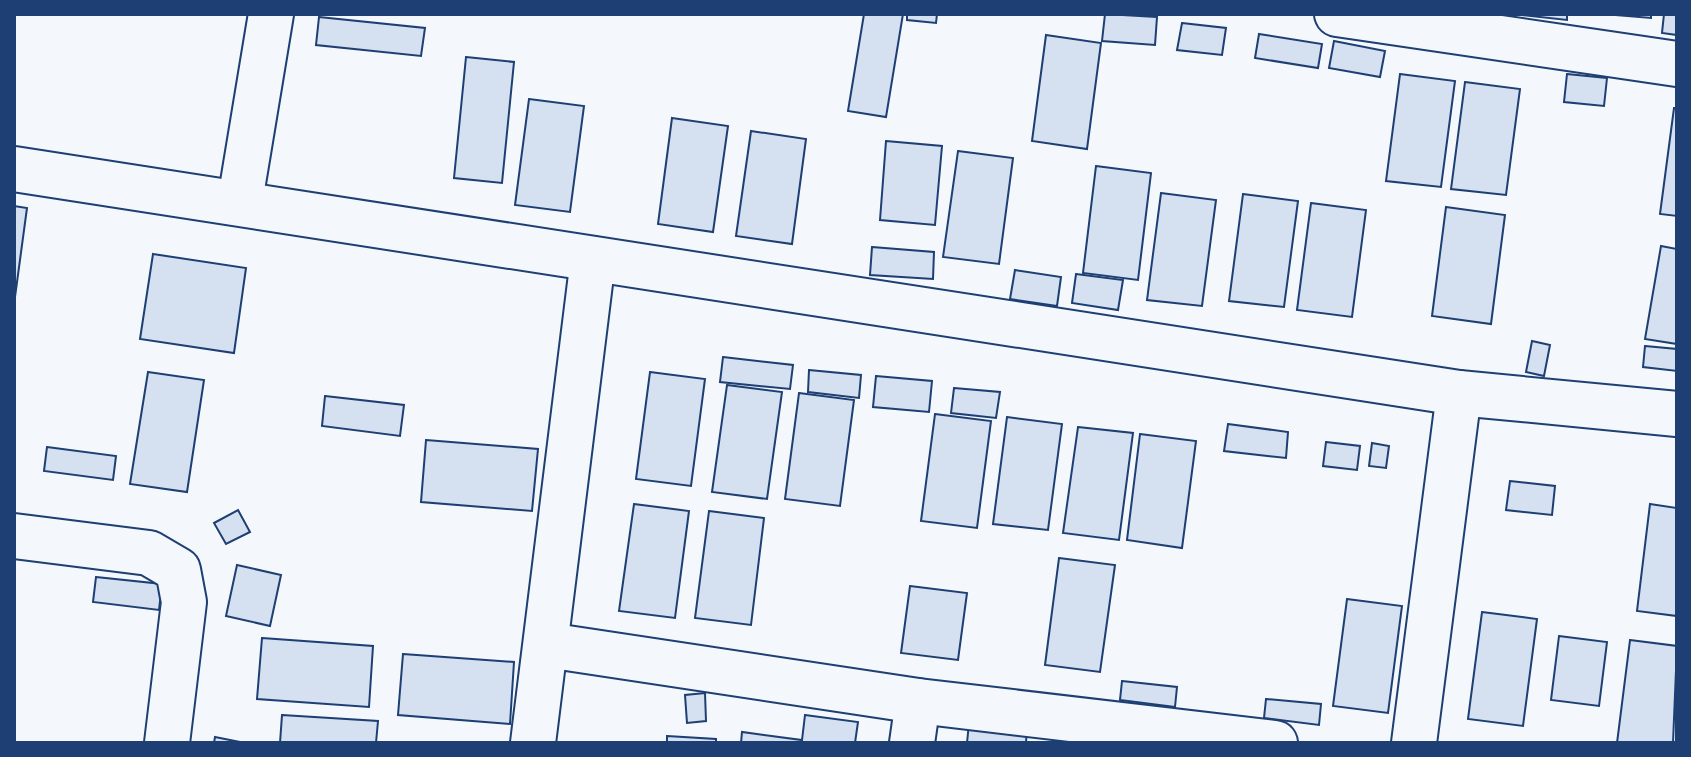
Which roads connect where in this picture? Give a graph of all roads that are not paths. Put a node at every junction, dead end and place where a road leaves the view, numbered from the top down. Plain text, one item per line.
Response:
1 (271, 14) edge
2 (1337, 14) edge
3 (1677, 64) edge
4 (14, 169) edge
5 (240, 201) junction
6 (593, 259) junction
7 (1459, 393) junction
8 (1677, 414) edge
9 (14, 536) edge
10 (547, 645) junction
11 (918, 701) junction
12 (167, 743) edge
13 (533, 743) edge
14 (912, 743) edge
15 (1275, 743) edge
16 (1414, 743) edge

1 - 5 street
2 - 3 street
4 - 5 street
5 - 6 street
6 - 7 street
6 - 10 street
7 - 8 street
7 - 16 street
9 - 12 street
10 - 11 street
10 - 13 street
11 - 14 street
11 - 15 street

